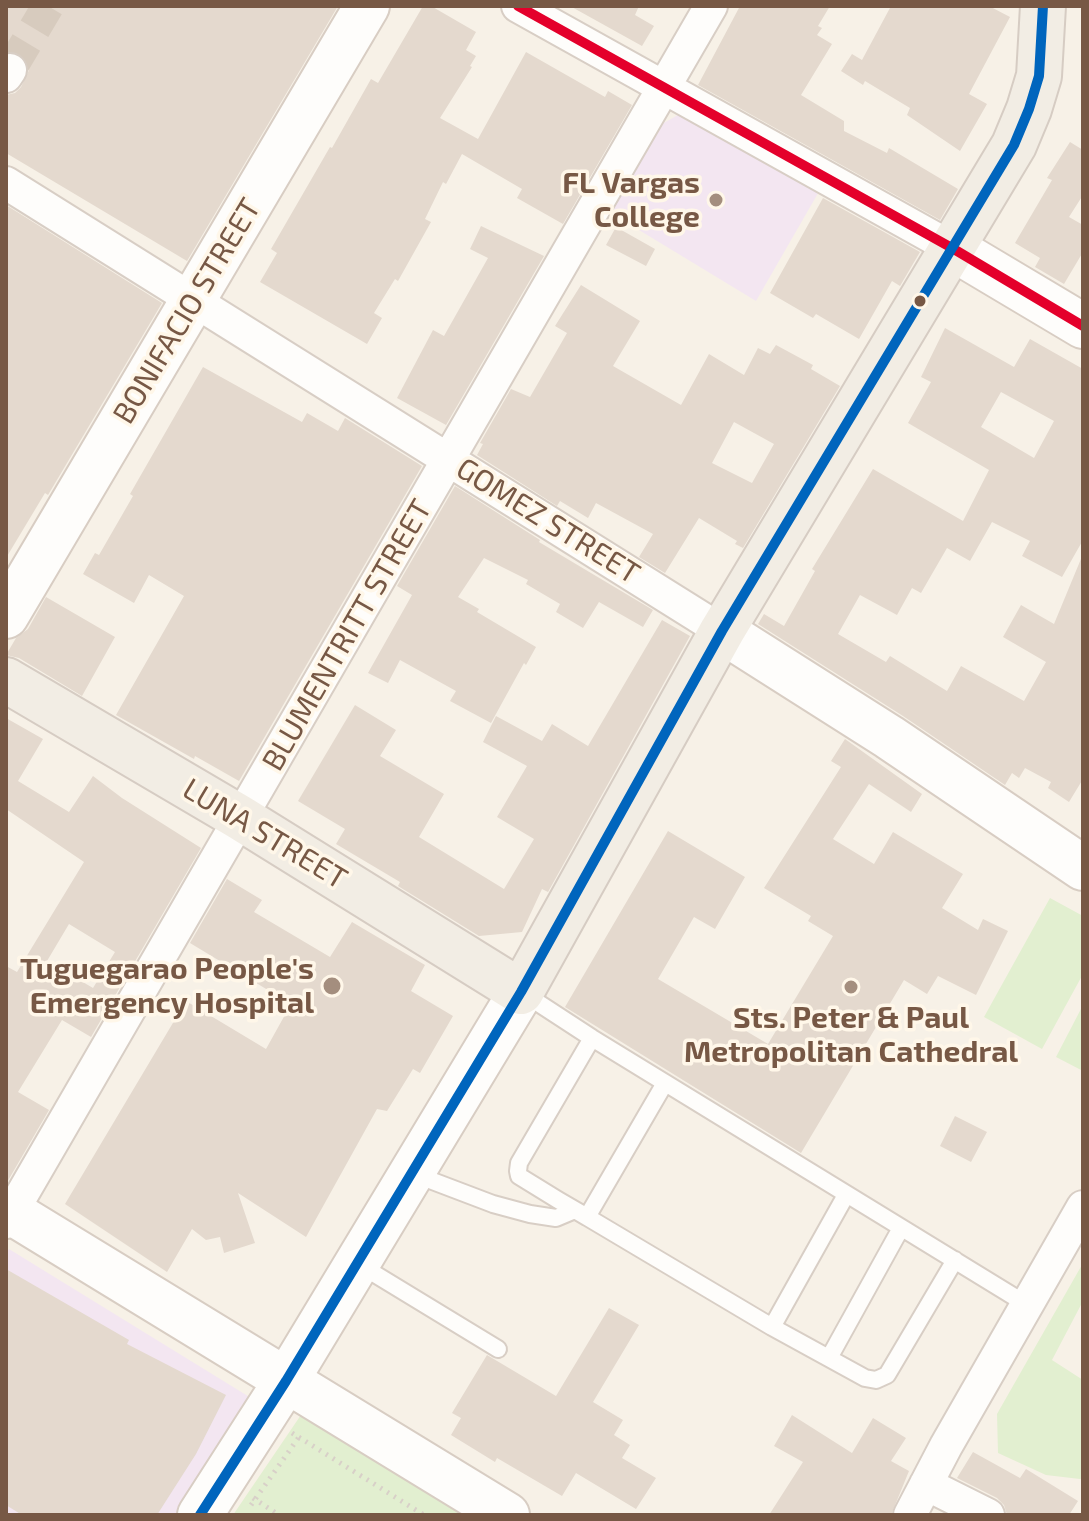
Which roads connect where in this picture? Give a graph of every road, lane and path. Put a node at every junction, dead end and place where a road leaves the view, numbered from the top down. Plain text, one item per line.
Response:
1 (367, 6) edge
2 (518, 6) edge
3 (711, 6) edge
4 (1043, 6) edge
5 (664, 88) junction
6 (6, 183) edge
7 (952, 248) junction
8 (194, 300) junction
9 (1083, 326) edge
10 (450, 459) junction
11 (6, 616) edge
12 (722, 631) junction
13 (6, 680) edge
14 (239, 817) junction
15 (1083, 868) edge
16 (521, 992) junction
17 (592, 1038) junction
18 (665, 1083) junction
19 (413, 1173) junction
20 (846, 1195) junction
21 (1083, 1207) edge
22 (581, 1213) junction
23 (8, 1214) edge
24 (901, 1228) junction
25 (955, 1260) junction
26 (358, 1264) junction
27 (1026, 1304) junction
28 (772, 1327) junction
29 (498, 1349) dead end
30 (829, 1358) junction
31 (283, 1411) junction
32 (926, 1484) junction
33 (411, 1512) edge
34 (200, 1515) edge
35 (244, 1515) edge
36 (424, 1515) edge
37 (507, 1515) edge
38 (910, 1515) edge
39 (988, 1515) edge

1 - 8 street, BONIFACIO STREET
2 - 5 street
3 - 5 street, BLUMENTRITT STREET
4 - 7 main road
5 - 7 street
5 - 10 street, BLUMENTRITT STREET
6 - 8 street, GOMEZ STREET
7 - 9 street
7 - 12 main road
8 - 10 street, GOMEZ STREET
8 - 11 street, BONIFACIO STREET
10 - 12 street, GOMEZ STREET
10 - 14 street, BLUMENTRITT STREET
12 - 15 street, GOMEZ STREET
12 - 16 main road
13 - 14 main road, LUNA STREET
14 - 16 main road, LUNA STREET
14 - 23 street, BLUMENTRITT STREET
16 - 17 lane
16 - 19 street
17 - 18 lane
17 - 22 lane
18 - 20 lane
18 - 22 lane
19 - 22 lane
19 - 26 street
20 - 24 lane
20 - 28 lane
21 - 27 street
22 - 28 lane
23 - 31 street
24 - 25 lane
24 - 30 lane
25 - 27 lane
25 - 30 lane
26 - 29 lane
26 - 31 street
27 - 32 street
28 - 30 lane
31 - 33 path
31 - 34 street
31 - 35 path
31 - 37 street
32 - 38 street
32 - 39 street
33 - 36 path

